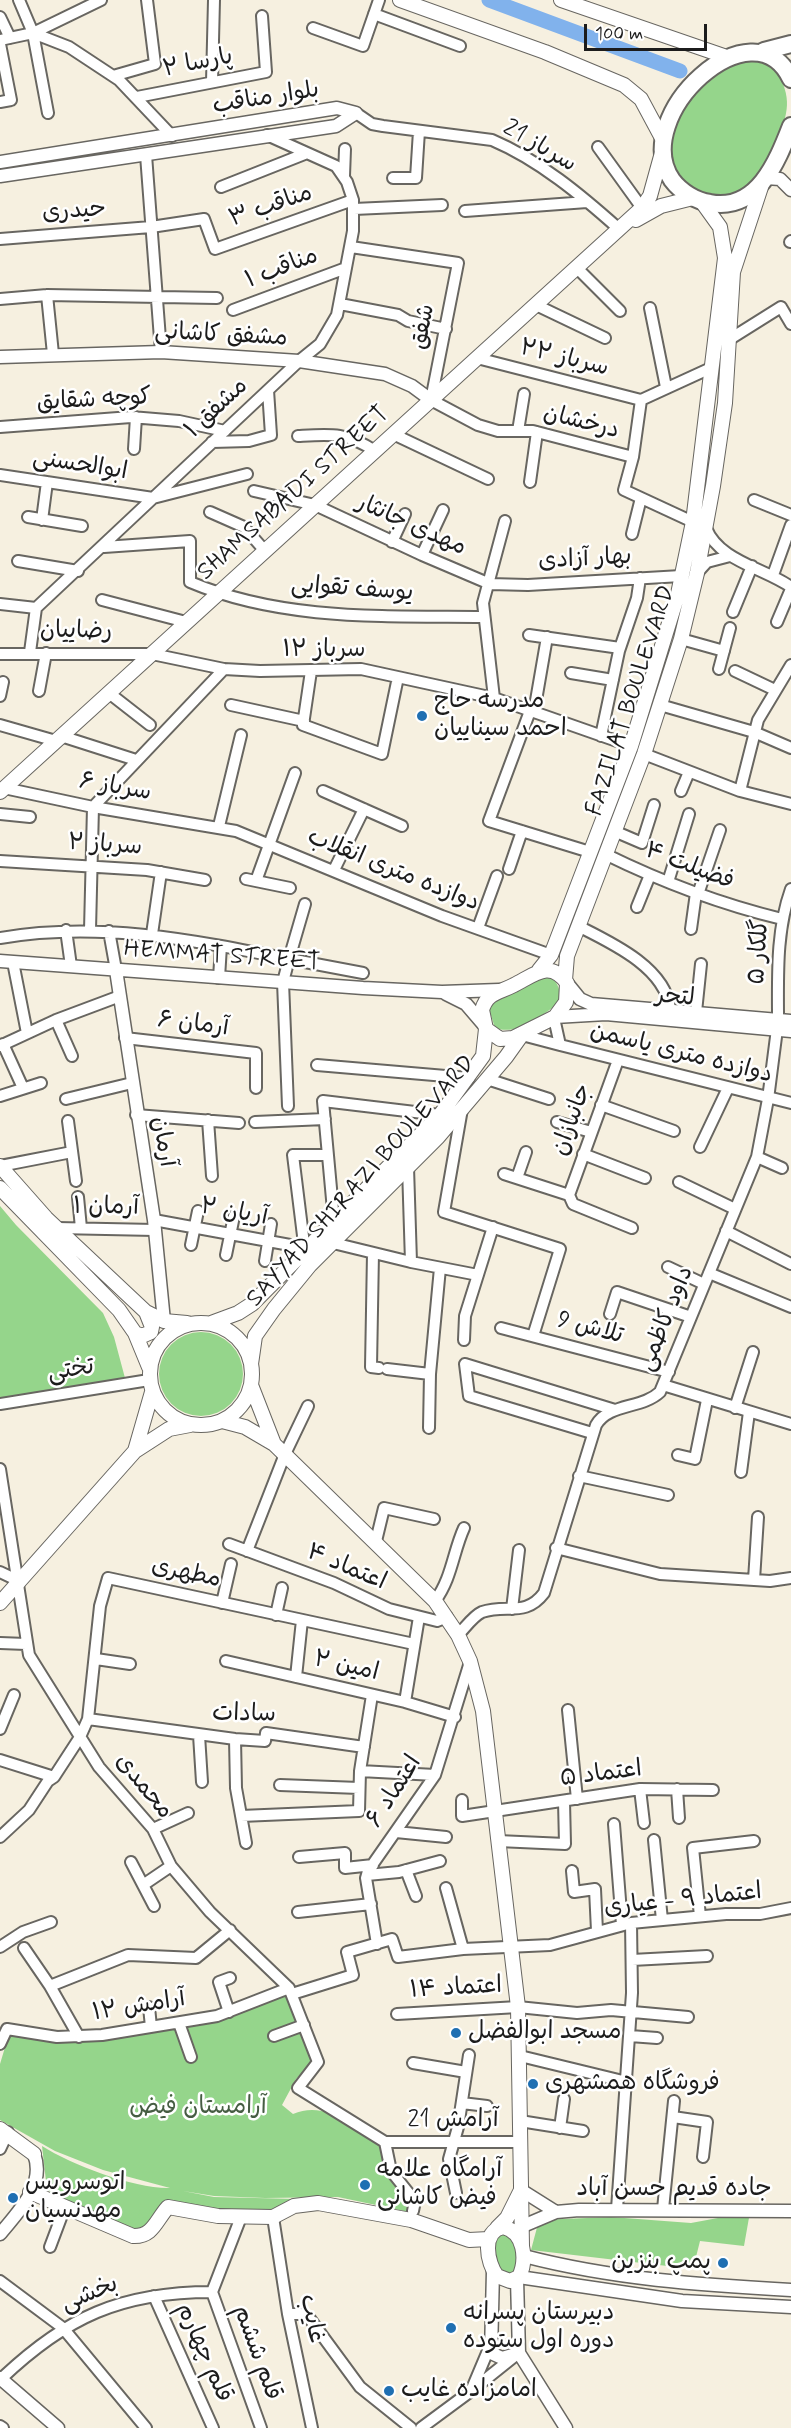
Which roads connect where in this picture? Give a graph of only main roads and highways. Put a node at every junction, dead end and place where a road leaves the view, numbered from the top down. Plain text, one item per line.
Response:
1 (400, 0) edge
2 (561, 0) edge
3 (791, 44) edge
4 (764, 51) junction
5 (724, 56) junction
6 (791, 79) edge
7 (790, 135) edge
8 (663, 145) junction
9 (764, 181) junction
10 (697, 200) junction
11 (619, 230) junction
12 (684, 596) junction
13 (1, 790) edge
14 (539, 970) junction
15 (566, 982) junction
16 (485, 1027) junction
17 (521, 1035) junction
18 (0, 1166) edge
19 (0, 1188) edge
20 (146, 1312) junction
21 (211, 1323) junction
22 (189, 1324) junction
23 (135, 1333) junction
24 (251, 1364) junction
25 (150, 1380) junction
26 (251, 1385) junction
27 (222, 1421) junction
28 (190, 1425) junction
29 (274, 1444) junction
30 (135, 1451) junction
31 (1, 1601) edge
32 (4, 2130) edge
33 (34, 2154) road end
34 (521, 2190) junction
35 (30, 2192) road end
36 (494, 2234) junction
37 (523, 2251) junction

1 - 8 main road
2 - 5 main road
3 - 4 highway
4 - 5 highway
4 - 6 highway
5 - 8 highway
7 - 9 highway
8 - 10 highway
8 - 11 main road
9 - 10 highway
9 - 12 main road, FAZILAT BOULEVARD
10 - 11 main road
10 - 12 main road, FAZILAT BOULEVARD
11 - 13 main road, SHAMSABADI STREET
12 - 14 main road, FAZILAT BOULEVARD
12 - 15 main road, FAZILAT BOULEVARD
14 - 15 main road
14 - 16 main road, SAYYAD SHIRAZI BOULEVARD
15 - 17 main road, FAZILAT BOULEVARD
16 - 17 main road
16 - 21 main road, SAYYAD SHIRAZI BOULEVARD
17 - 24 main road, SAYYAD SHIRAZI BOULEVARD
18 - 20 main road
19 - 23 main road
20 - 22 main road
20 - 23 main road
21 - 22 main road
21 - 24 main road
22 - 25 main road
23 - 25 main road
24 - 26 main road
25 - 28 main road
25 - 30 main road
26 - 27 main road
26 - 29 main road
27 - 28 main road
27 - 29 main road
28 - 30 main road
29 - 34 main road
30 - 31 main road
32 - 33 main road
34 - 36 main road
34 - 37 main road
35 - 36 main road
36 - 37 main road
36 - 37 main road

